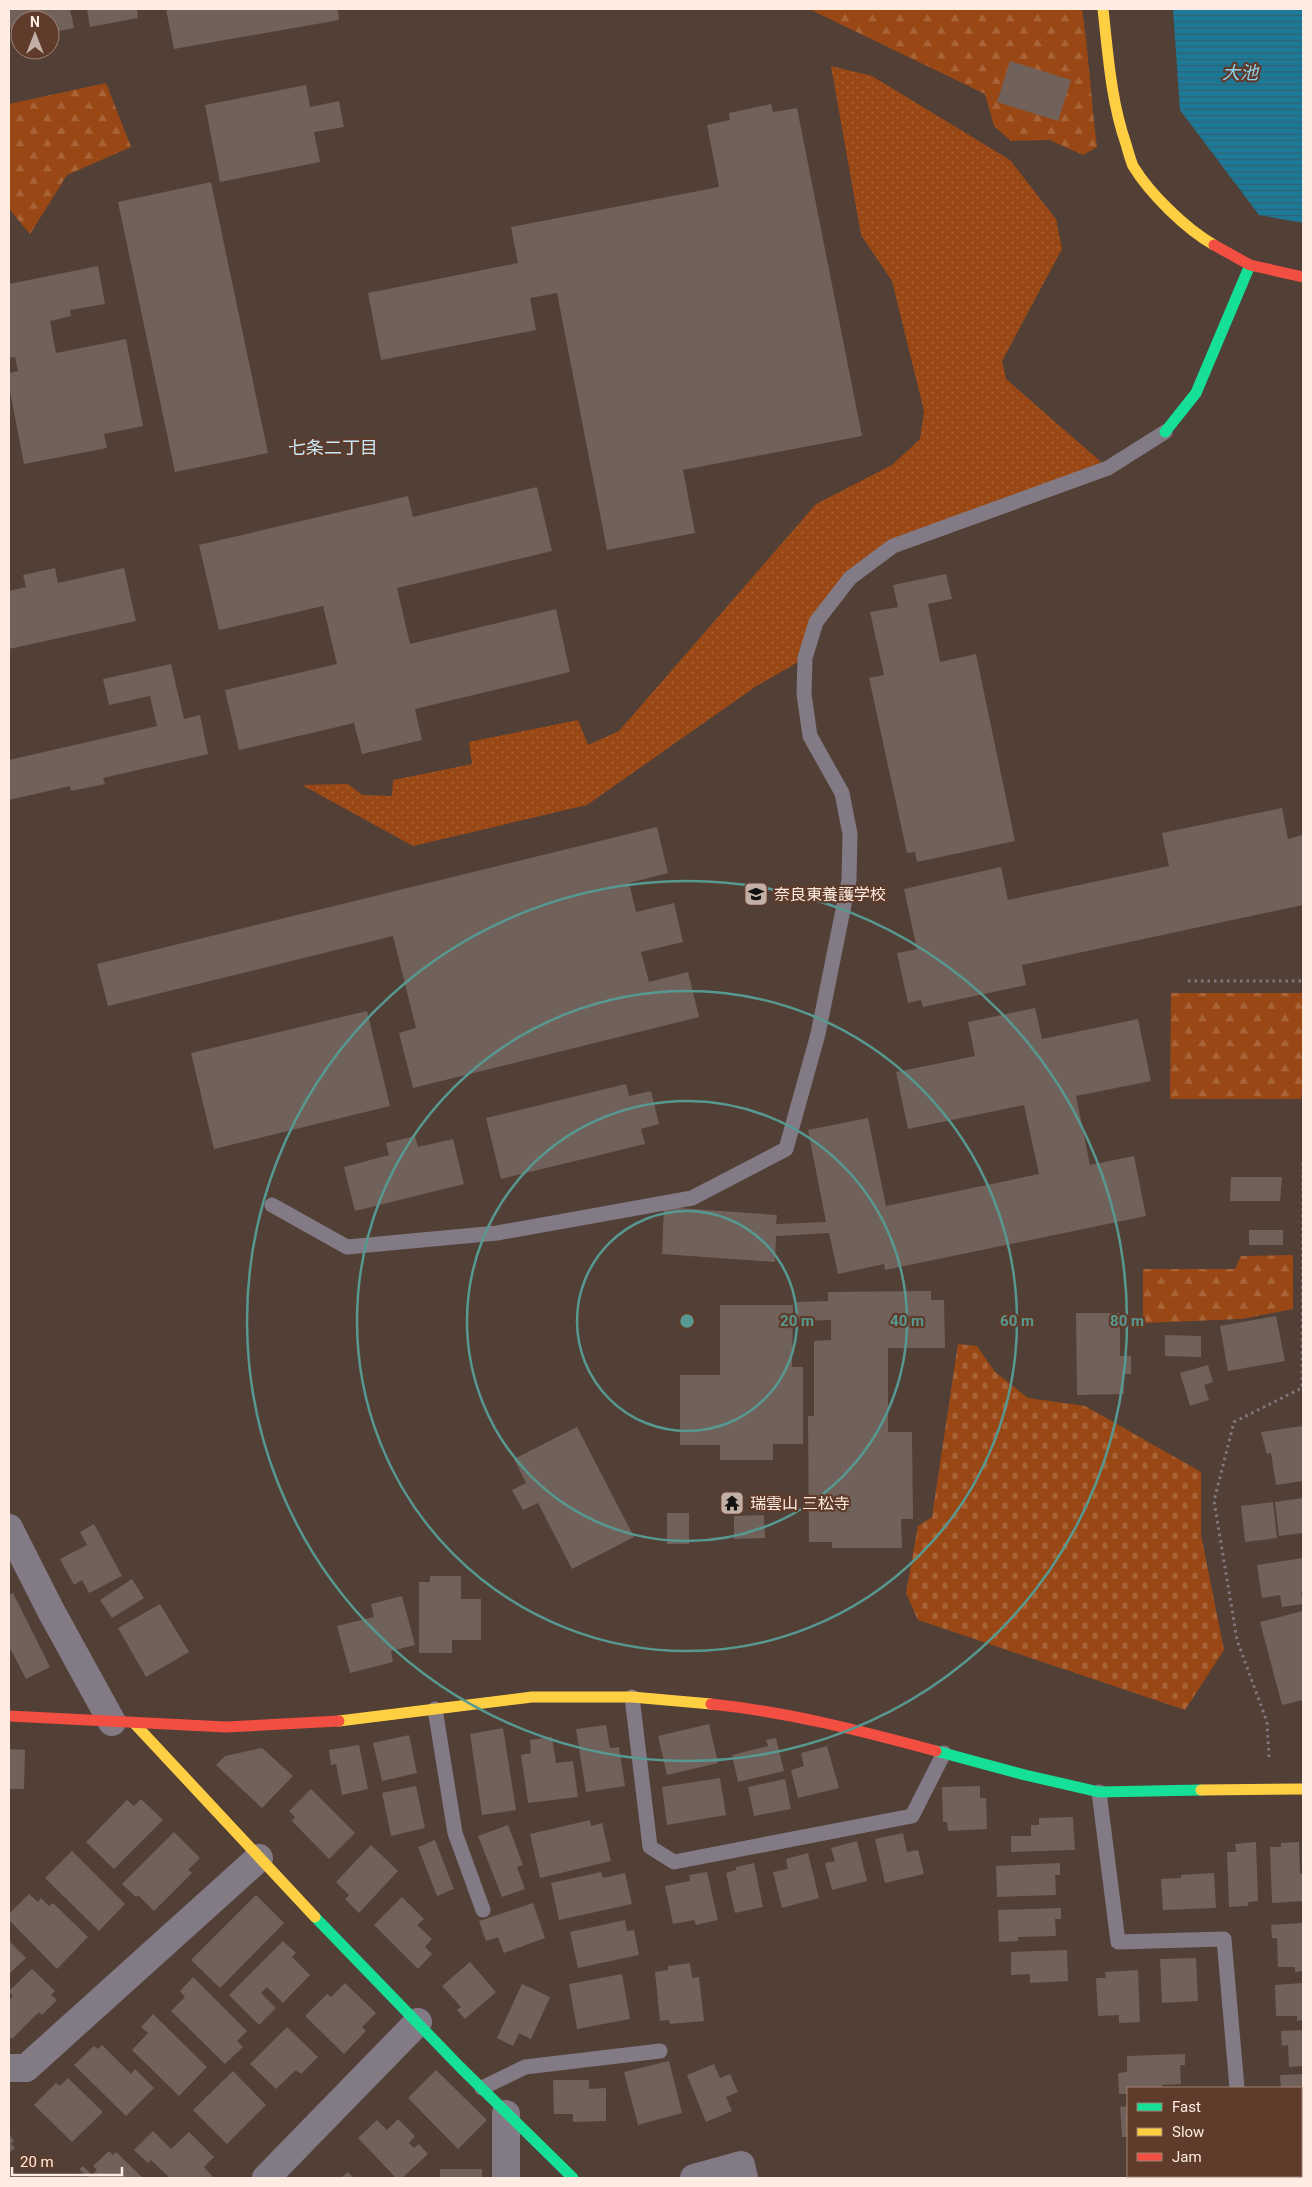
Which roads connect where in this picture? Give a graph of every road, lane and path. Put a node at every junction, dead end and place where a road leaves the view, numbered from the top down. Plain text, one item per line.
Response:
1 (1103, 9) edge
2 (1250, 265) junction
3 (1303, 277) edge
4 (1165, 432) joint
5 (1303, 980) edge
6 (1188, 982) dead end
7 (1303, 1160) edge
8 (272, 1205) dead end
9 (1303, 1389) edge
10 (9, 1528) edge
11 (632, 1697) junction
12 (435, 1709) junction
13 (9, 1716) edge
14 (123, 1722) junction
15 (944, 1753) junction
16 (1303, 1789) edge
17 (1270, 1790) junction
18 (1099, 1792) junction
19 (259, 1858) junction
20 (483, 1910) dead end
21 (418, 2022) junction
22 (660, 2051) dead end
23 (9, 2068) edge
24 (1237, 2087) edge
25 (482, 2088) junction
26 (506, 2114) junction
27 (266, 2178) edge
28 (506, 2178) edge
29 (573, 2178) edge
30 (694, 2178) edge
31 (744, 2178) edge

1 - 2 street
2 - 3 street
2 - 4 street
4 - 8 lane
5 - 6 path
7 - 9 path
9 - 17 path
10 - 14 street
11 - 12 street
11 - 15 street
11 - 15 lane
12 - 14 street
12 - 20 lane
13 - 14 street
14 - 19 street
15 - 18 street
16 - 17 street
17 - 18 street
18 - 24 lane
19 - 21 street
19 - 23 street
21 - 25 street
21 - 27 street
22 - 25 lane
25 - 26 street
26 - 28 street
26 - 29 street
30 - 31 street

